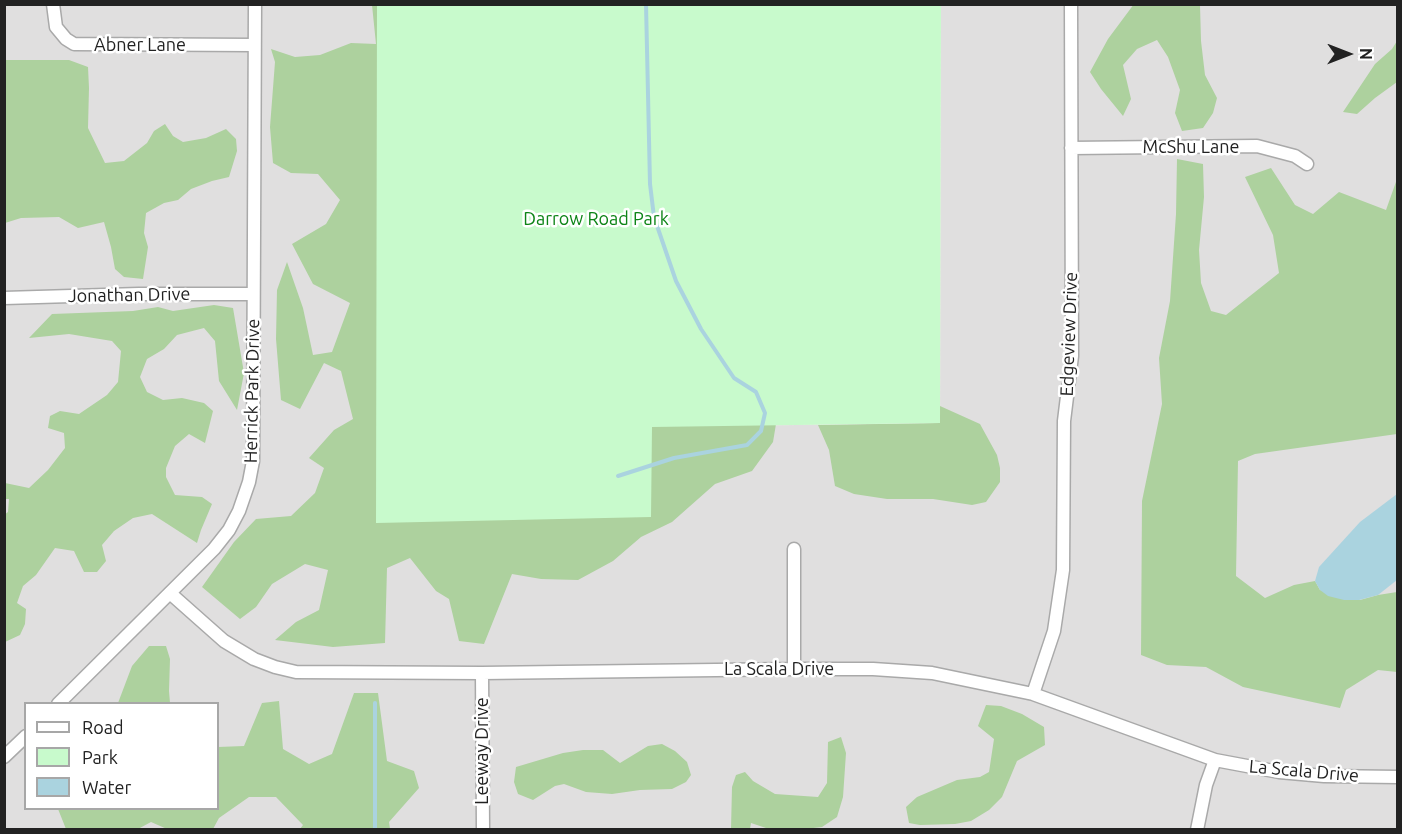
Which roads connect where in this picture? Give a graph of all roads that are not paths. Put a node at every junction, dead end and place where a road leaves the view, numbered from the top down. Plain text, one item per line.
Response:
1 (53, 4) edge
2 (255, 4) edge
3 (1071, 4) edge
4 (254, 45) junction
5 (1071, 148) junction
6 (1307, 164) dead end
7 (254, 294) junction
8 (4, 298) edge
9 (794, 549) dead end
10 (171, 594) junction
11 (794, 669) junction
12 (482, 673) junction
13 (1033, 694) junction
14 (60, 702) edge
15 (24, 738) edge
16 (4, 757) edge
17 (1215, 760) junction
18 (1398, 777) edge
19 (483, 830) edge
20 (1197, 830) edge

1 - 4 street, Abner Lane
2 - 4 street, Herrick Park Drive
3 - 5 street, Edgeview Drive
4 - 7 street, Herrick Park Drive
5 - 6 street, McShu Lane
5 - 13 street, Edgeview Drive
7 - 8 street, Jonathan Drive
7 - 10 street, Herrick Park Drive
9 - 11 street
10 - 12 street, La Scala Drive
10 - 14 street, Herrick Park Drive
11 - 12 street, La Scala Drive
11 - 13 street, La Scala Drive
12 - 19 street, Leeway Drive
13 - 17 street, La Scala Drive
15 - 16 street
17 - 18 street, La Scala Drive
17 - 20 street

